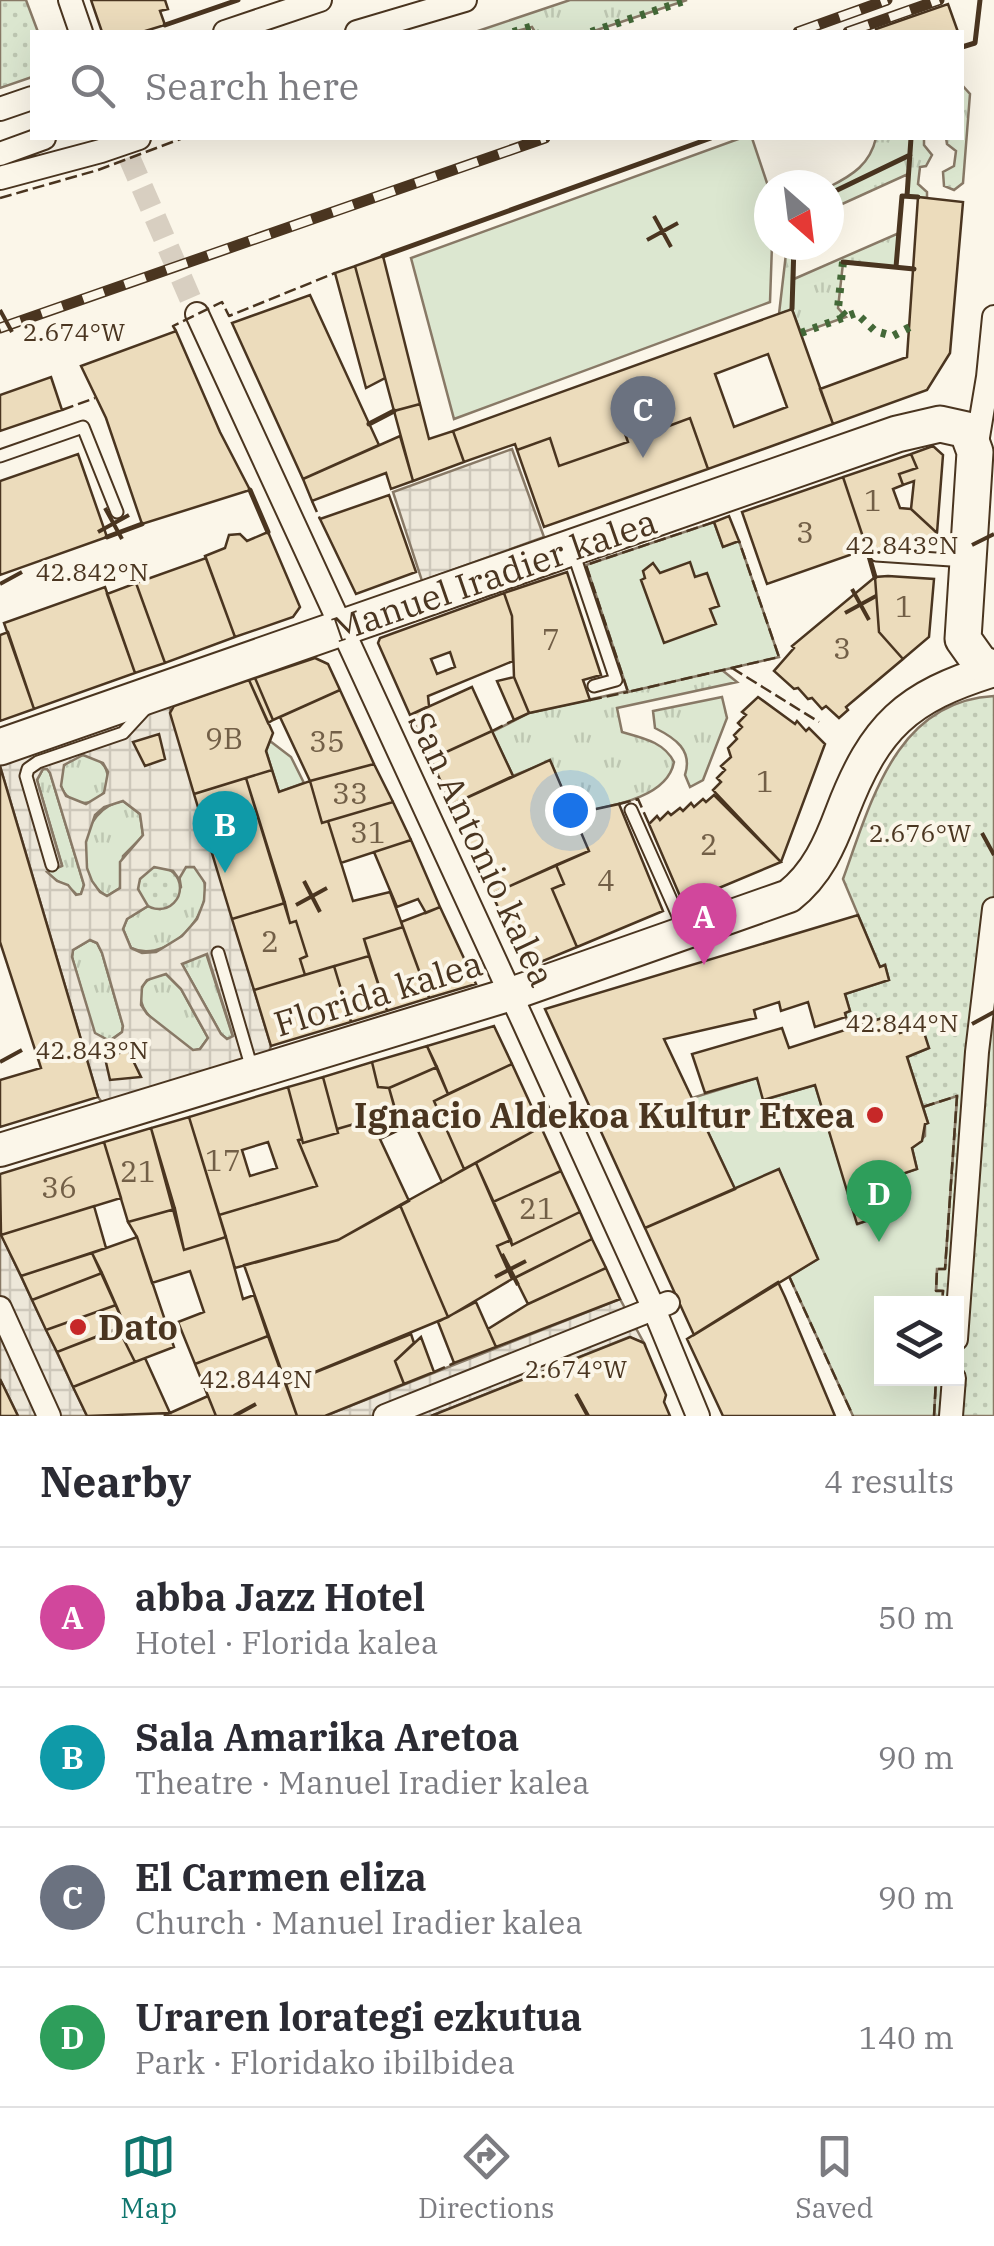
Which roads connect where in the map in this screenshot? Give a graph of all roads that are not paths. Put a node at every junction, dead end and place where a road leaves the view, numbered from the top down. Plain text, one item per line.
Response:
1 (70, 0) edge
2 (320, 0) edge
3 (468, 0) edge
4 (80, 30) edge
5 (231, 30) edge
6 (364, 30) edge
7 (405, 30) edge
8 (30, 99) edge
9 (0, 110) edge
10 (38, 140) edge
11 (128, 144) edge
12 (0, 154) edge
13 (0, 178) edge
14 (198, 314) tunnel mouth
15 (994, 317) edge
16 (975, 452) junction
17 (0, 456) edge
18 (117, 512) dead end
19 (571, 548) junction
20 (876, 555) dead end
21 (970, 562) junction
22 (342, 628) junction
23 (963, 639) junction
24 (994, 670) edge
25 (594, 686) dead end
26 (930, 693) junction
27 (150, 694) junction
28 (0, 747) edge
29 (631, 810) dead end
30 (52, 865) dead end
31 (994, 909) edge
32 (686, 933) junction
33 (218, 953) dead end
34 (510, 994) junction
35 (254, 1072) junction
36 (0, 1150) edge
37 (959, 1296) edge
38 (661, 1306) junction
39 (0, 1308) edge
40 (953, 1386) edge
41 (49, 1416) edge
42 (385, 1416) edge
43 (698, 1416) edge
44 (951, 1416) edge

1 - 4 street
2 - 5 street
3 - 6 street
3 - 7 street
8 - 9 street
10 - 12 street
11 - 13 street
14 - 22 street, San Antonio kalea
15 - 16 street
16 - 19 main road, Manuel Iradier kalea
16 - 21 main road
17 - 18 lane
19 - 22 main road, Manuel Iradier kalea
19 - 25 lane
20 - 21 lane
21 - 23 main road
22 - 27 main road, Manuel Iradier kalea
22 - 34 street, San Antonio kalea
23 - 24 main road
23 - 26 main road
24 - 26 main road
26 - 32 main road, Florida kalea
27 - 28 main road, Manuel Iradier kalea
27 - 30 lane
29 - 32 lane
31 - 37 street
32 - 34 main road, Florida kalea
33 - 35 lane
34 - 35 main road, Florida kalea
34 - 38 street, San Antonio kalea
35 - 36 main road, Florida kalea
38 - 42 street
38 - 43 street, San Antonio kalea
39 - 41 street
40 - 44 street

